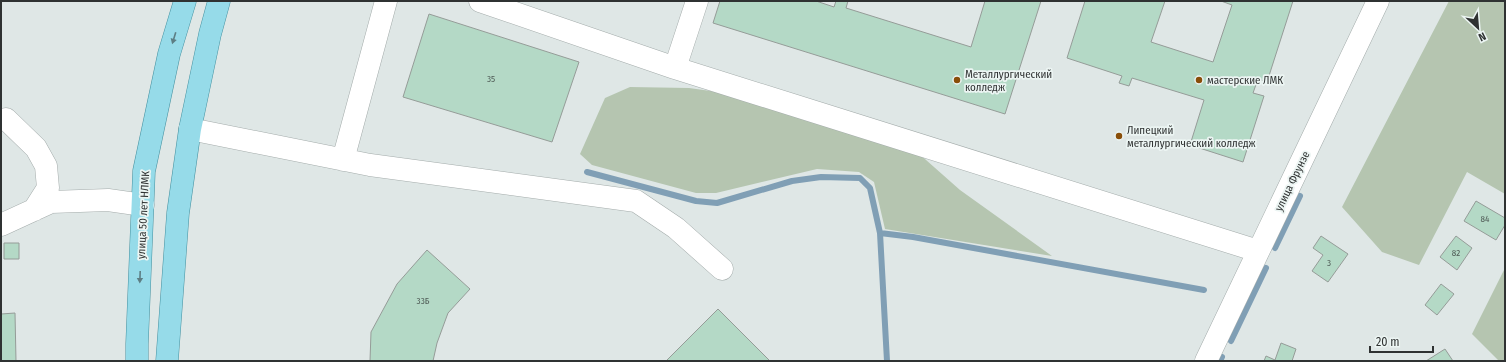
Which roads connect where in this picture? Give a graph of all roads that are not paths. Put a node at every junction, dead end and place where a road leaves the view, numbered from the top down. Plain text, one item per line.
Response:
1 (185, 1) edge
2 (219, 1) edge
3 (386, 1) edge
4 (480, 1) edge
5 (697, 1) edge
6 (1378, 1) edge
7 (675, 68) junction
8 (6, 119) dead end
9 (190, 129) junction
10 (343, 160) junction
11 (143, 205) junction
12 (34, 210) junction
13 (1, 225) edge
14 (1258, 251) junction
15 (722, 269) dead end
16 (137, 361) edge
17 (167, 361) edge
18 (1206, 361) edge

1 -> 11 main road, улица 50 лет НЛМК
2 - 9 main road
3 - 10 street
4 - 7 street
5 - 7 street
6 - 14 street, улица Фрунзе
7 - 14 street
8 - 12 street
9 - 10 street
9 - 17 main road
10 - 15 street
11 - 12 street
11 -> 16 main road, улица 50 лет НЛМК
12 - 13 street
14 - 18 street, улица Фрунзе

